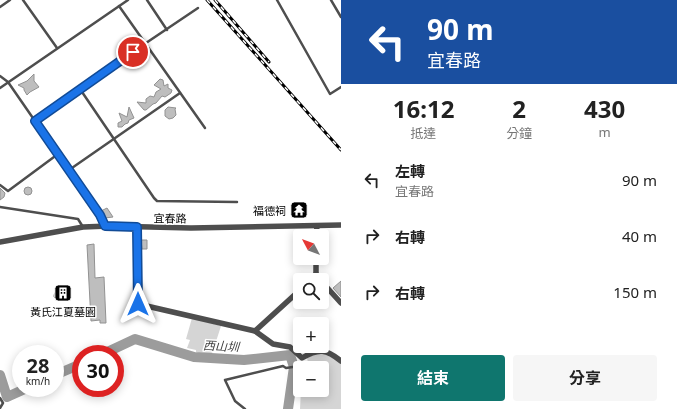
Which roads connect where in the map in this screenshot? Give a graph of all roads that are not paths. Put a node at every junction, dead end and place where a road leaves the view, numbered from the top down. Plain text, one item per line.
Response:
1 (10, 0) edge
2 (23, 0) edge
3 (128, 0) edge
4 (147, 0) edge
5 (277, 0) edge
6 (331, 0) edge
7 (119, 6) junction
8 (0, 7) edge
9 (198, 8) dead end
10 (341, 17) edge
11 (166, 30) junction
12 (146, 43) junction
13 (57, 48) junction
14 (0, 76) edge
15 (8, 82) junction
16 (341, 87) edge
17 (0, 88) edge
18 (80, 89) junction
19 (180, 93) junction
20 (35, 121) junction
21 (205, 128) dead end
22 (114, 140) junction
23 (58, 154) junction
24 (69, 170) junction
25 (0, 185) edge
26 (237, 202) dead end
27 (0, 207) edge
28 (341, 225) edge
29 (105, 226) junction
30 (317, 226) junction
31 (83, 227) junction
32 (137, 227) junction
33 (317, 229) edge
34 (0, 242) edge
35 (329, 290) edge
36 (293, 297) edge
37 (341, 303) edge
38 (255, 332) junction
39 (341, 361) edge
40 (293, 367) edge
41 (0, 398) edge
42 (0, 408) edge
43 (244, 409) edge

1 - 8 lane
2 - 13 lane
3 - 7 lane
4 - 11 lane
5 - 16 lane
6 - 10 lane
7 - 12 lane
7 - 13 lane
9 - 11 lane
11 - 12 lane
12 - 18 lane
12 - 19 lane
13 - 15 lane
14 - 15 lane
15 - 17 lane
15 - 20 lane
18 - 20 lane
18 - 22 lane
19 - 21 lane
19 - 22 lane
20 - 23 lane
22 - 24 lane
22 - 26 lane
23 - 24 lane
23 - 25 lane
24 - 29 lane
27 - 31 lane
28 - 30 street, 宜春路
29 - 31 street, 宜春路
29 - 32 street, 宜春路
30 - 32 street, 宜春路
30 - 33 street
31 - 34 street, 宜春路
32 - 38 street
35 - 37 street
36 - 38 street
38 - 39 street
40 - 43 lane
41 - 42 lane

